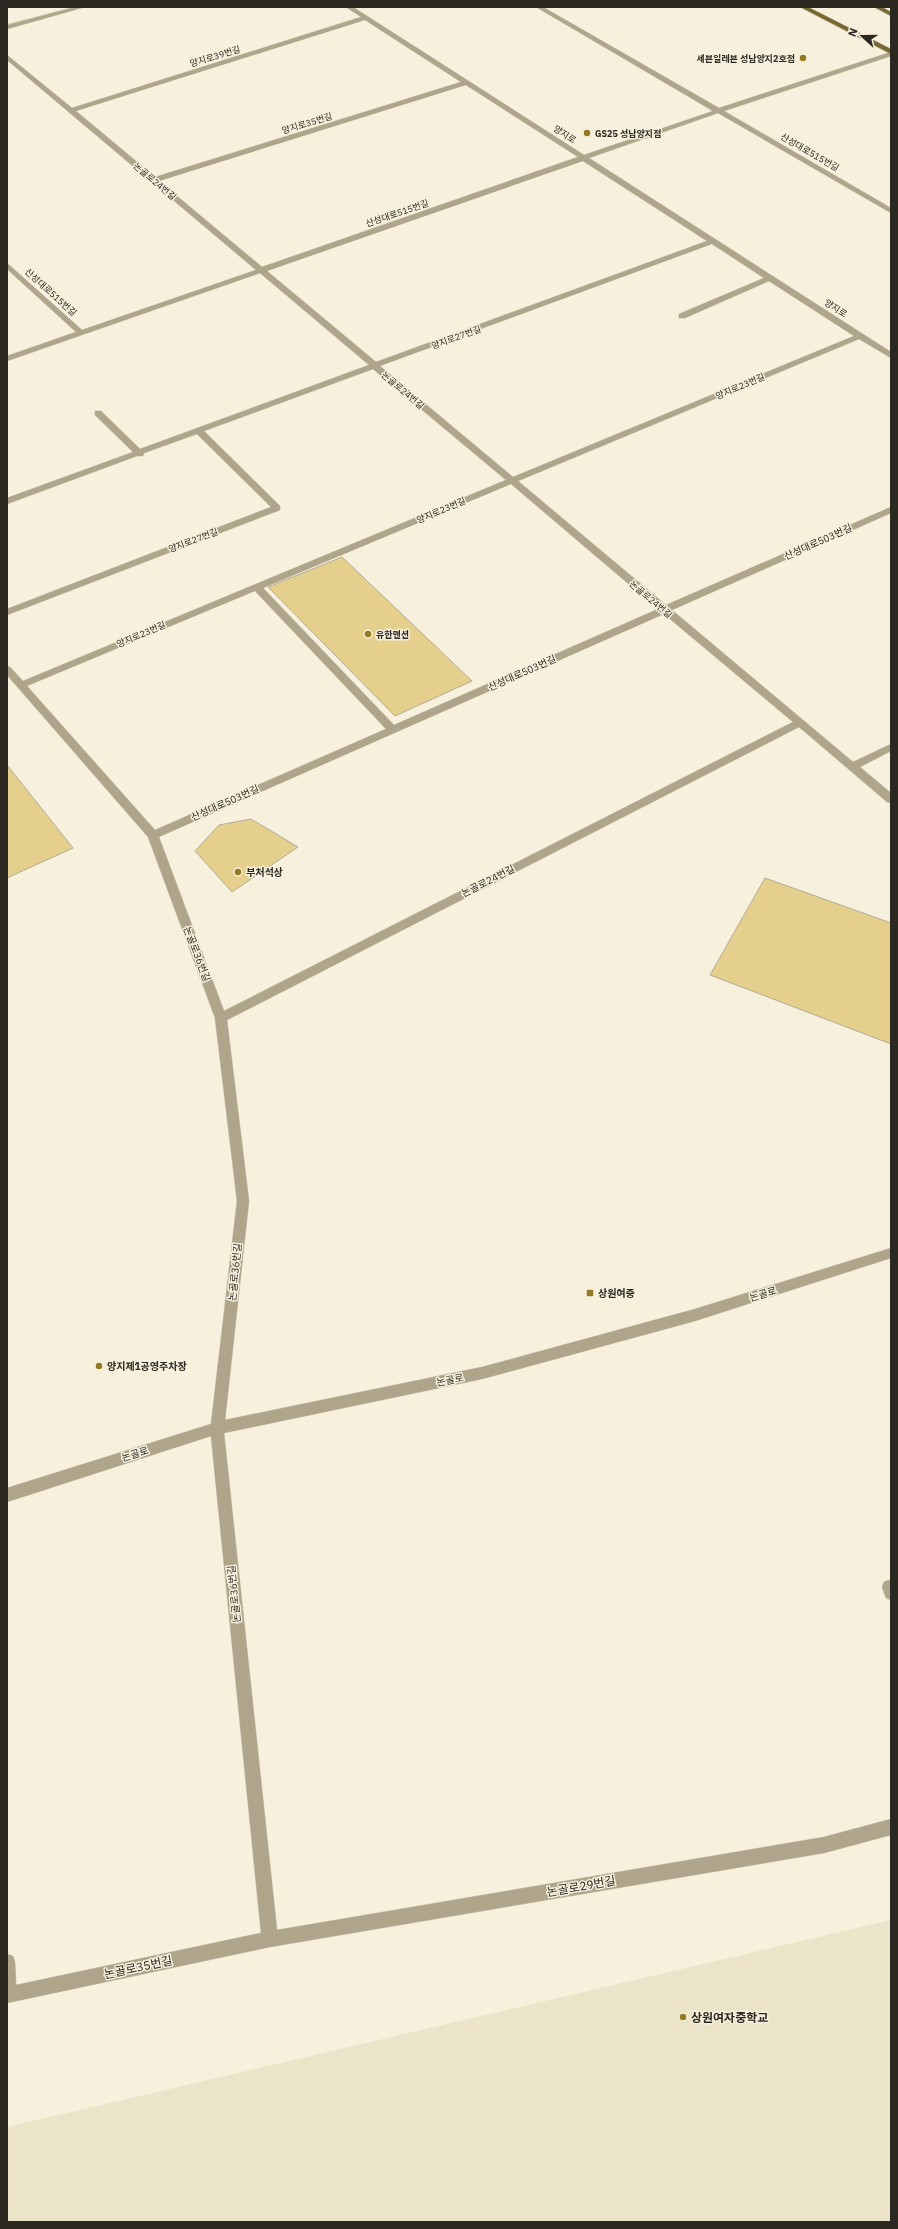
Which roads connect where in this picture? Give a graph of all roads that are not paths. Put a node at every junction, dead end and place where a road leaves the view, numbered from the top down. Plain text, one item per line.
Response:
1 (82, 7) edge
2 (349, 7) edge
3 (539, 7) edge
4 (803, 7) edge
5 (877, 7) edge
6 (891, 14) edge
7 (365, 18) junction
8 (7, 26) edge
9 (891, 53) edge
10 (7, 57) edge
11 (466, 83) junction
12 (70, 110) junction
13 (718, 111) junction
14 (584, 158) junction
15 (153, 180) junction
16 (891, 211) edge
17 (713, 241) junction
18 (7, 265) edge
19 (261, 271) junction
20 (770, 278) junction
21 (682, 316) dead end
22 (81, 333) junction
23 (860, 336) junction
24 (891, 356) edge
25 (7, 359) edge
26 (375, 367) junction
27 (98, 413) dead end
28 (199, 431) junction
29 (140, 454) junction
30 (511, 481) junction
31 (7, 501) edge
32 (891, 510) edge
33 (256, 586) junction
34 (664, 610) junction
35 (7, 612) edge
36 (7, 669) edge
37 (21, 685) junction
38 (798, 723) junction
39 (392, 729) junction
40 (891, 747) edge
41 (854, 766) junction
42 (891, 799) edge
43 (152, 835) junction
44 (221, 1018) junction
45 (891, 1253) edge
46 (217, 1428) junction
47 (7, 1495) edge
48 (891, 1828) edge
49 (270, 1939) junction
50 (7, 1962) edge
51 (8, 1995) edge

1 - 8 street
2 - 7 street, 양지로
3 - 13 street, 산성대로515번길
4 - 9 main road
5 - 6 main road
7 - 11 street, 양지로
7 - 12 street, 양지로39번길
9 - 13 street, 산성대로515번길
10 - 12 street, 논골로24번길
11 - 14 street, 양지로
11 - 15 street, 양지로35번길
12 - 15 street, 논골로24번길
13 - 14 street, 산성대로515번길
13 - 16 street, 산성대로515번길
14 - 17 street, 양지로
14 - 19 street, 산성대로515번길
15 - 19 street, 논골로24번길
17 - 20 street, 양지로
17 - 26 street, 양지로27번길
18 - 22 street, 산성대로515번길
19 - 22 street, 산성대로515번길
19 - 26 street, 논골로24번길
20 - 21 street
20 - 23 street, 양지로
22 - 25 street, 산성대로515번길
23 - 24 street, 양지로
23 - 30 street, 양지로23번길
26 - 28 street, 양지로27번길
26 - 30 street, 논골로24번길
27 - 29 street
28 - 29 street, 양지로27번길
28 - 35 street, 양지로27번길
29 - 31 street, 양지로27번길
30 - 33 street, 양지로23번길
30 - 34 street, 논골로24번길
32 - 34 street, 산성대로503번길
33 - 37 street, 양지로23번길
33 - 39 street
34 - 38 street, 논골로24번길
34 - 39 street, 산성대로503번길
36 - 37 street, 논골로36번길
37 - 43 street, 논골로36번길
38 - 41 street, 논골로24번길
38 - 44 street, 논골로24번길
39 - 43 street, 산성대로503번길
40 - 41 street
41 - 42 street, 논골로24번길
43 - 44 street, 논골로36번길
44 - 46 street, 논골로36번길
45 - 46 street, 논골로
46 - 47 street, 논골로
46 - 49 street, 논골로36번길
48 - 49 street, 논골로29번길
49 - 51 street, 논골로35번길
50 - 51 street

